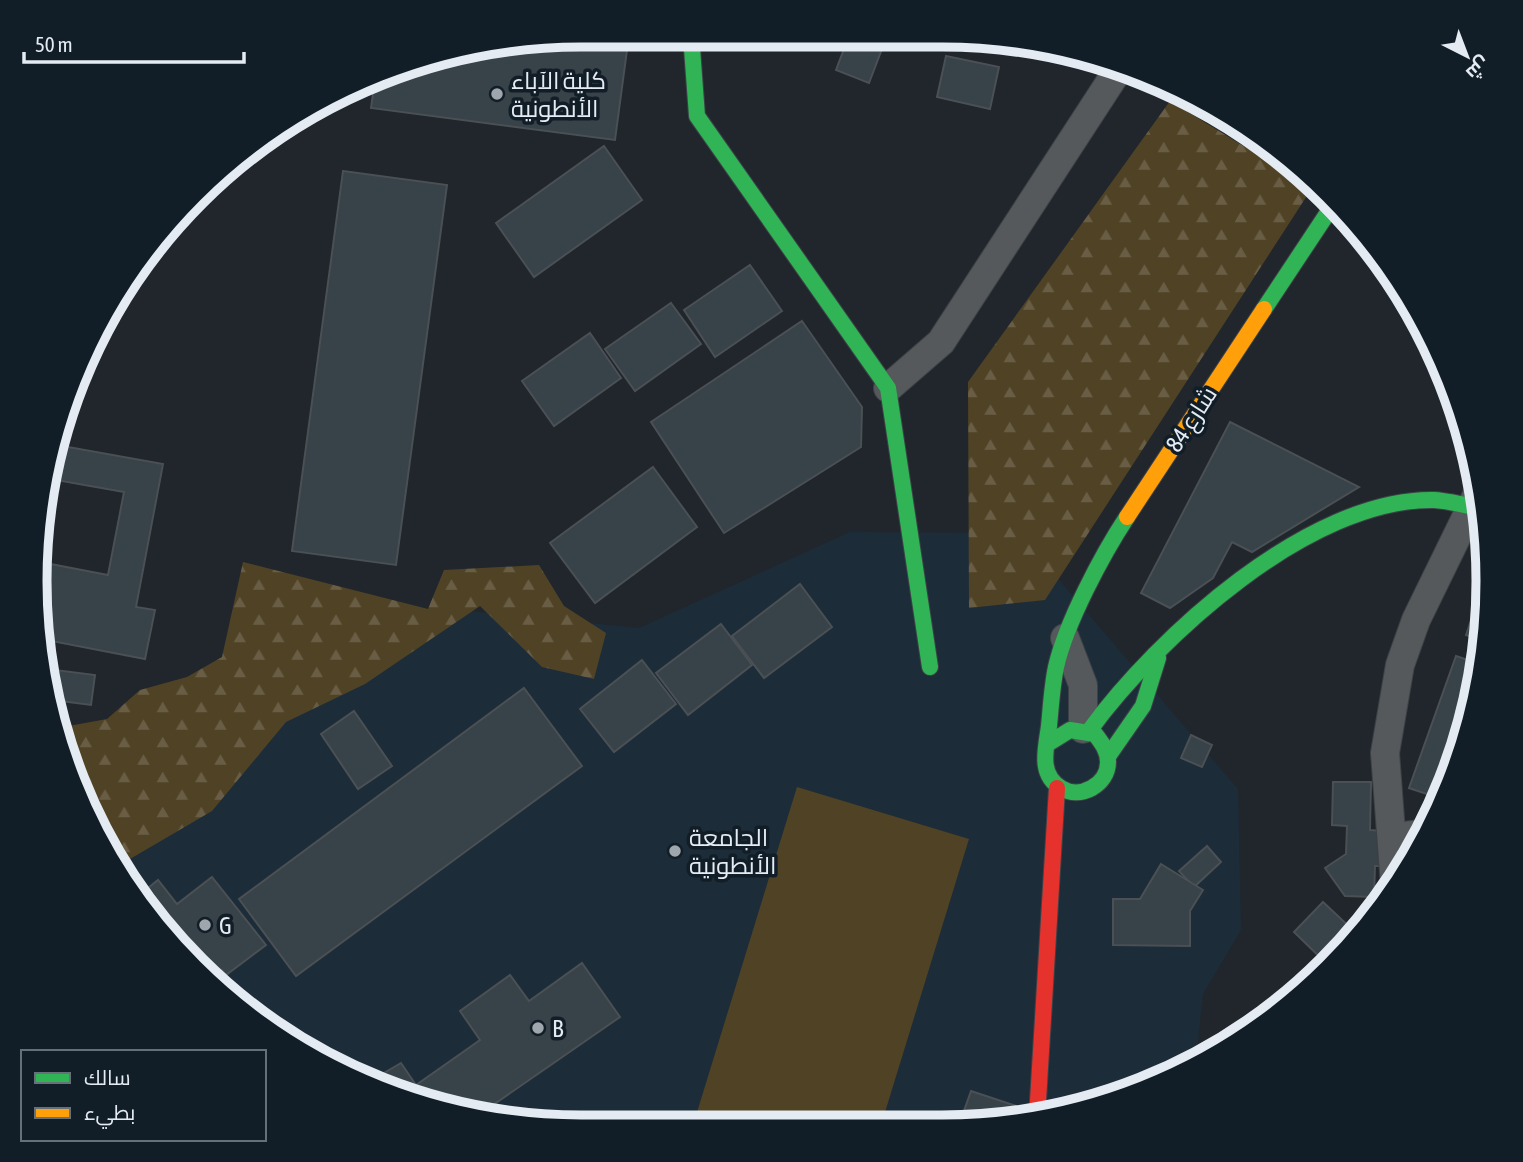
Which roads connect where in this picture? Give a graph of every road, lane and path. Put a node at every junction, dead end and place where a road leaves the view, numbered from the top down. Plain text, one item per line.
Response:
1 (692, 47) edge
2 (1114, 76) edge
3 (1328, 213) edge
4 (888, 388) junction
5 (1469, 502) edge
6 (1471, 512) edge
7 (1065, 638) junction
8 (1160, 653) junction
9 (930, 667) dead end
10 (1086, 730) junction
11 (1049, 743) junction
12 (1109, 755) junction
13 (1057, 788) junction
14 (1094, 789) junction
15 (1085, 810) dead end
16 (1411, 835) edge
17 (1394, 837) junction
18 (1395, 864) edge
19 (1069, 881) dead end
20 (1062, 990) dead end
21 (1038, 1105) edge

1 - 4 street
2 - 4 street
3 - 7 street, شارع 84
4 - 9 street
5 - 8 street
6 - 17 street
7 - 10 street
7 - 11 street, شارع 84
8 - 10 street
8 - 12 street
10 - 11 street
10 - 12 street
11 - 13 street
12 - 14 street
13 - 14 street
13 - 21 street
14 - 15 street
16 - 17 street
17 - 18 street
19 - 20 street

